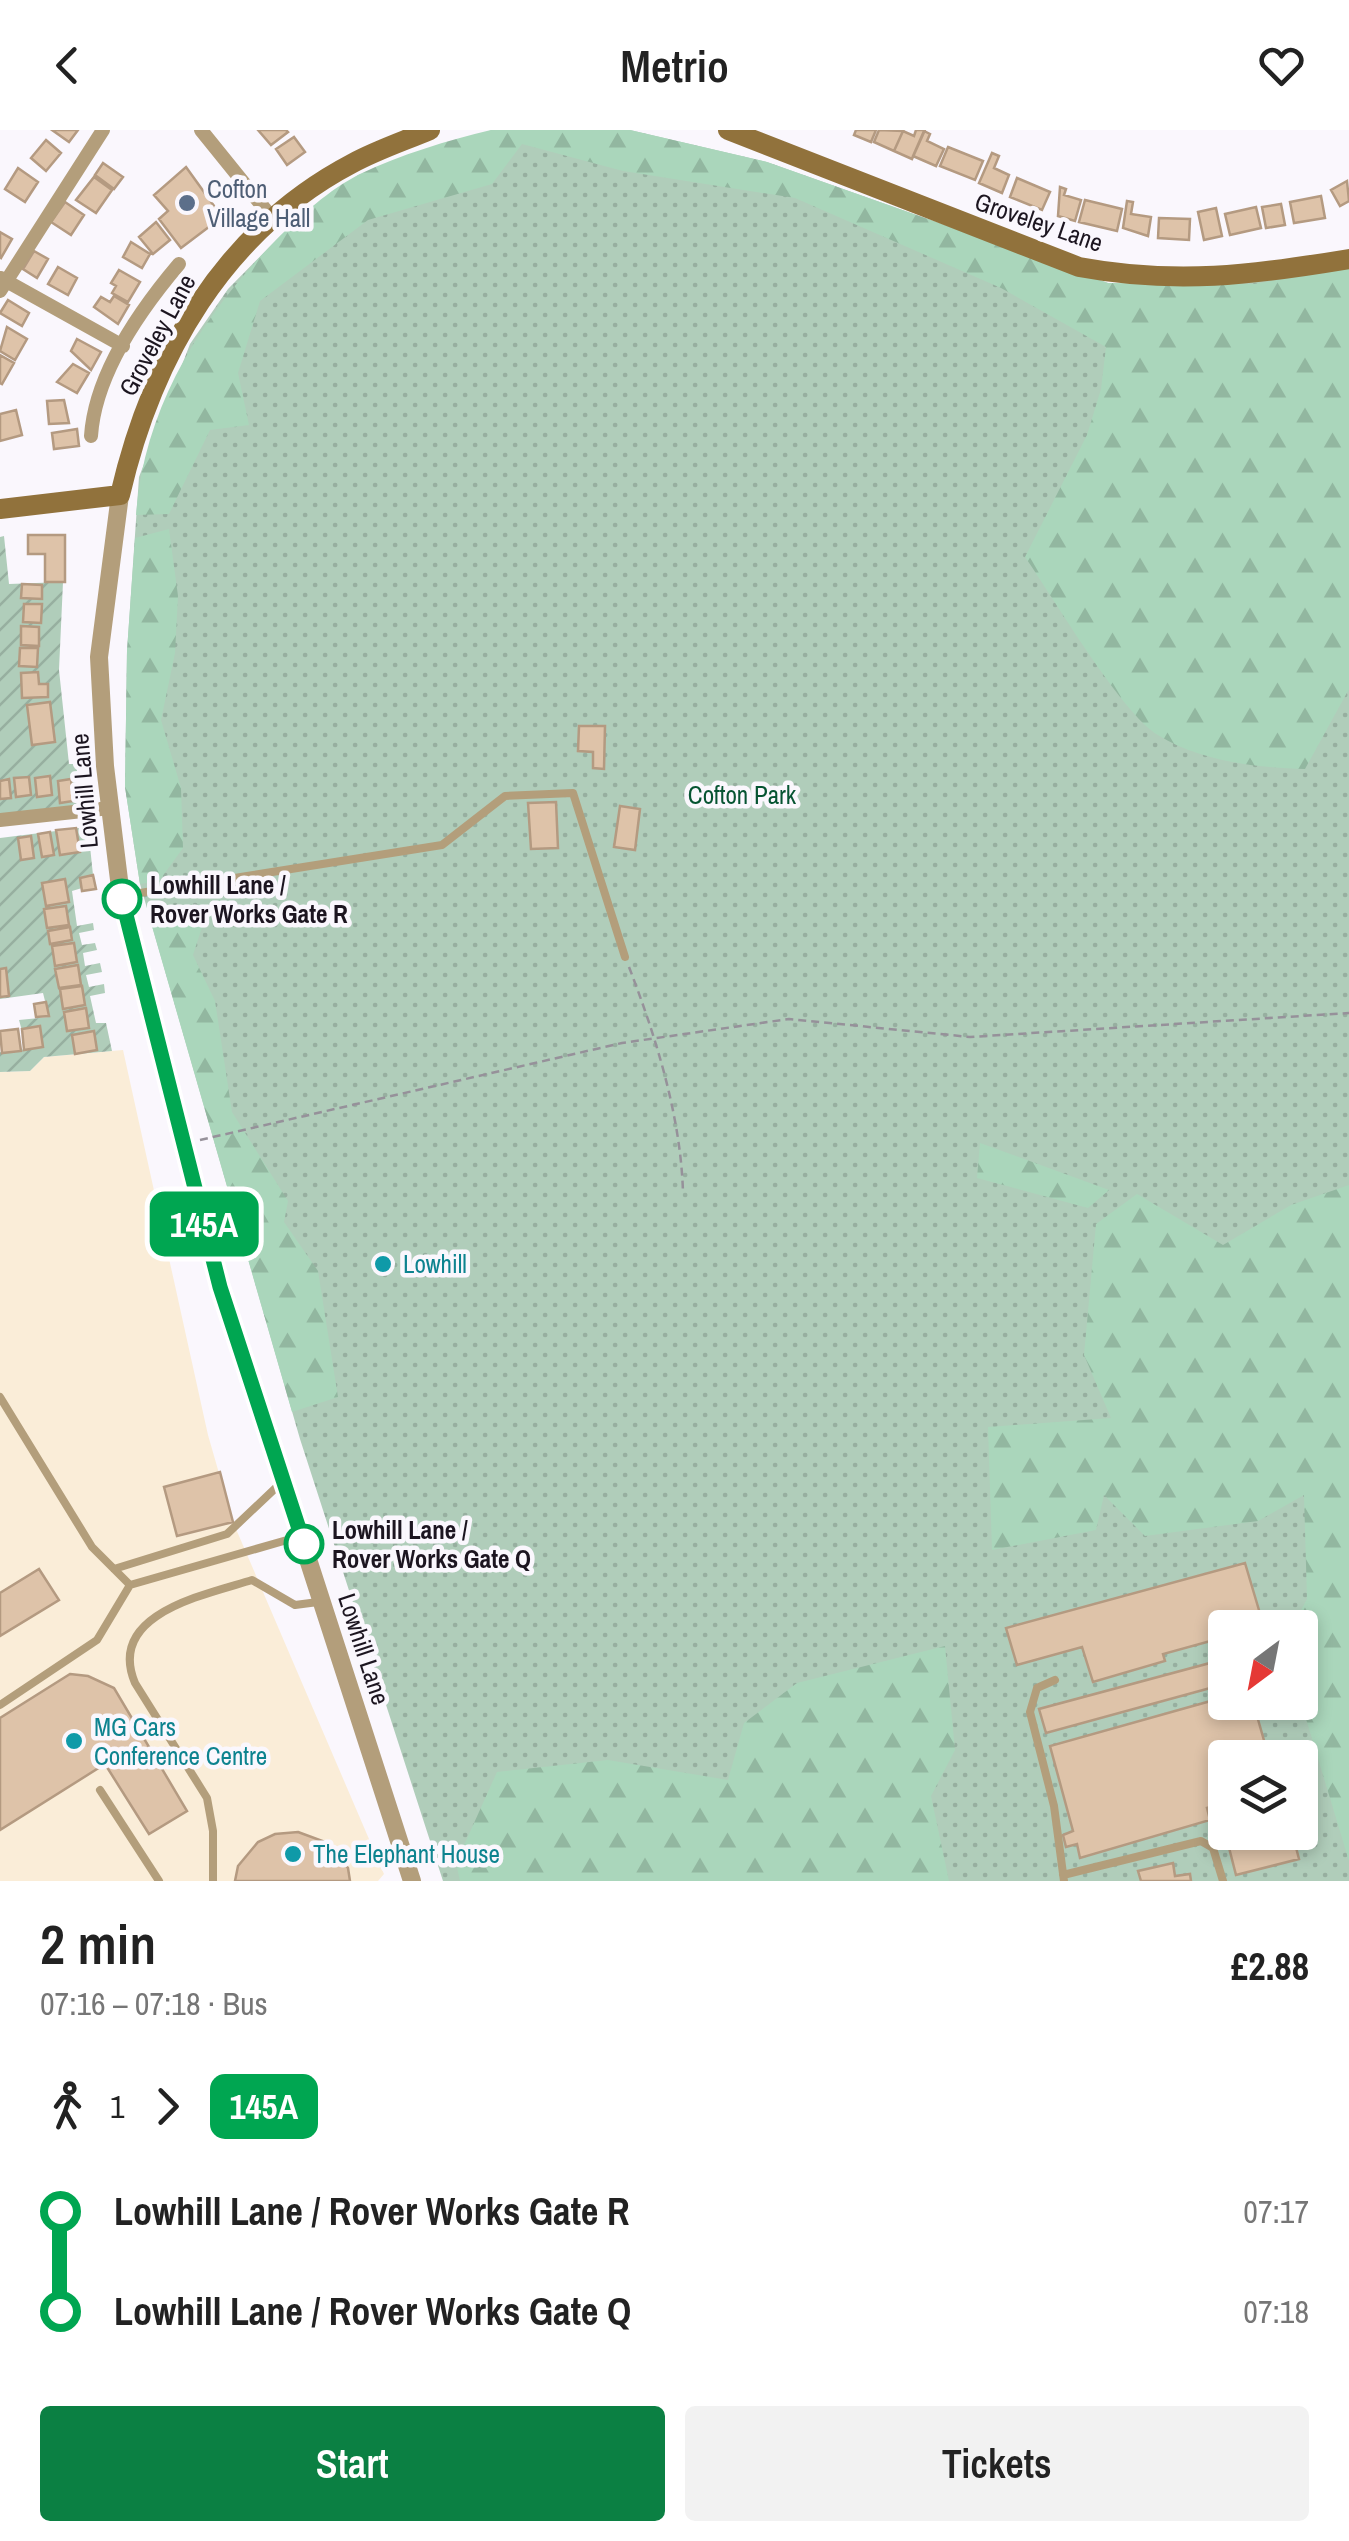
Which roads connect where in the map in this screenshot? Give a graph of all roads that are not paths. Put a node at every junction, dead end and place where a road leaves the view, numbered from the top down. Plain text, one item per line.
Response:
1 (103, 130) edge
2 (201, 130) edge
3 (430, 130) edge
4 (728, 130) edge
5 (272, 218) junction
6 (1349, 258) edge
7 (179, 264) dead end
8 (2, 283) edge
9 (123, 346) junction
10 (91, 436) dead end
11 (120, 495) junction
12 (0, 509) edge
13 (110, 808) junction
14 (0, 820) edge
15 (121, 896) junction
16 (625, 957) road end
17 (0, 1397) edge
18 (283, 1481) junction
19 (301, 1536) junction
20 (114, 1569) junction
21 (130, 1585) junction
22 (322, 1601) junction
23 (1055, 1680) dead end
24 (0, 1705) edge
25 (100, 1790) dead end
26 (1064, 1878) edge
27 (159, 1881) edge
28 (213, 1881) edge
29 (412, 1881) edge
30 (1224, 1881) edge

1 - 8 street
2 - 5 street
3 - 5 main road, Groveley Lane
4 - 6 main road, Groveley Lane
5 - 11 main road, Groveley Lane
7 - 9 street
8 - 9 street
9 - 10 street
11 - 12 main road
11 - 13 street, Lowhill Lane
13 - 14 street
13 - 15 street, Lowhill Lane
15 - 16 lane
15 - 18 street, Lowhill Lane
17 - 20 lane
18 - 19 street, Lowhill Lane
18 - 20 lane
19 - 21 lane
19 - 22 street, Lowhill Lane
20 - 21 lane
21 - 24 lane
22 - 28 lane
22 - 29 street, Lowhill Lane
23 - 26 lane
25 - 27 lane
26 - 30 lane

